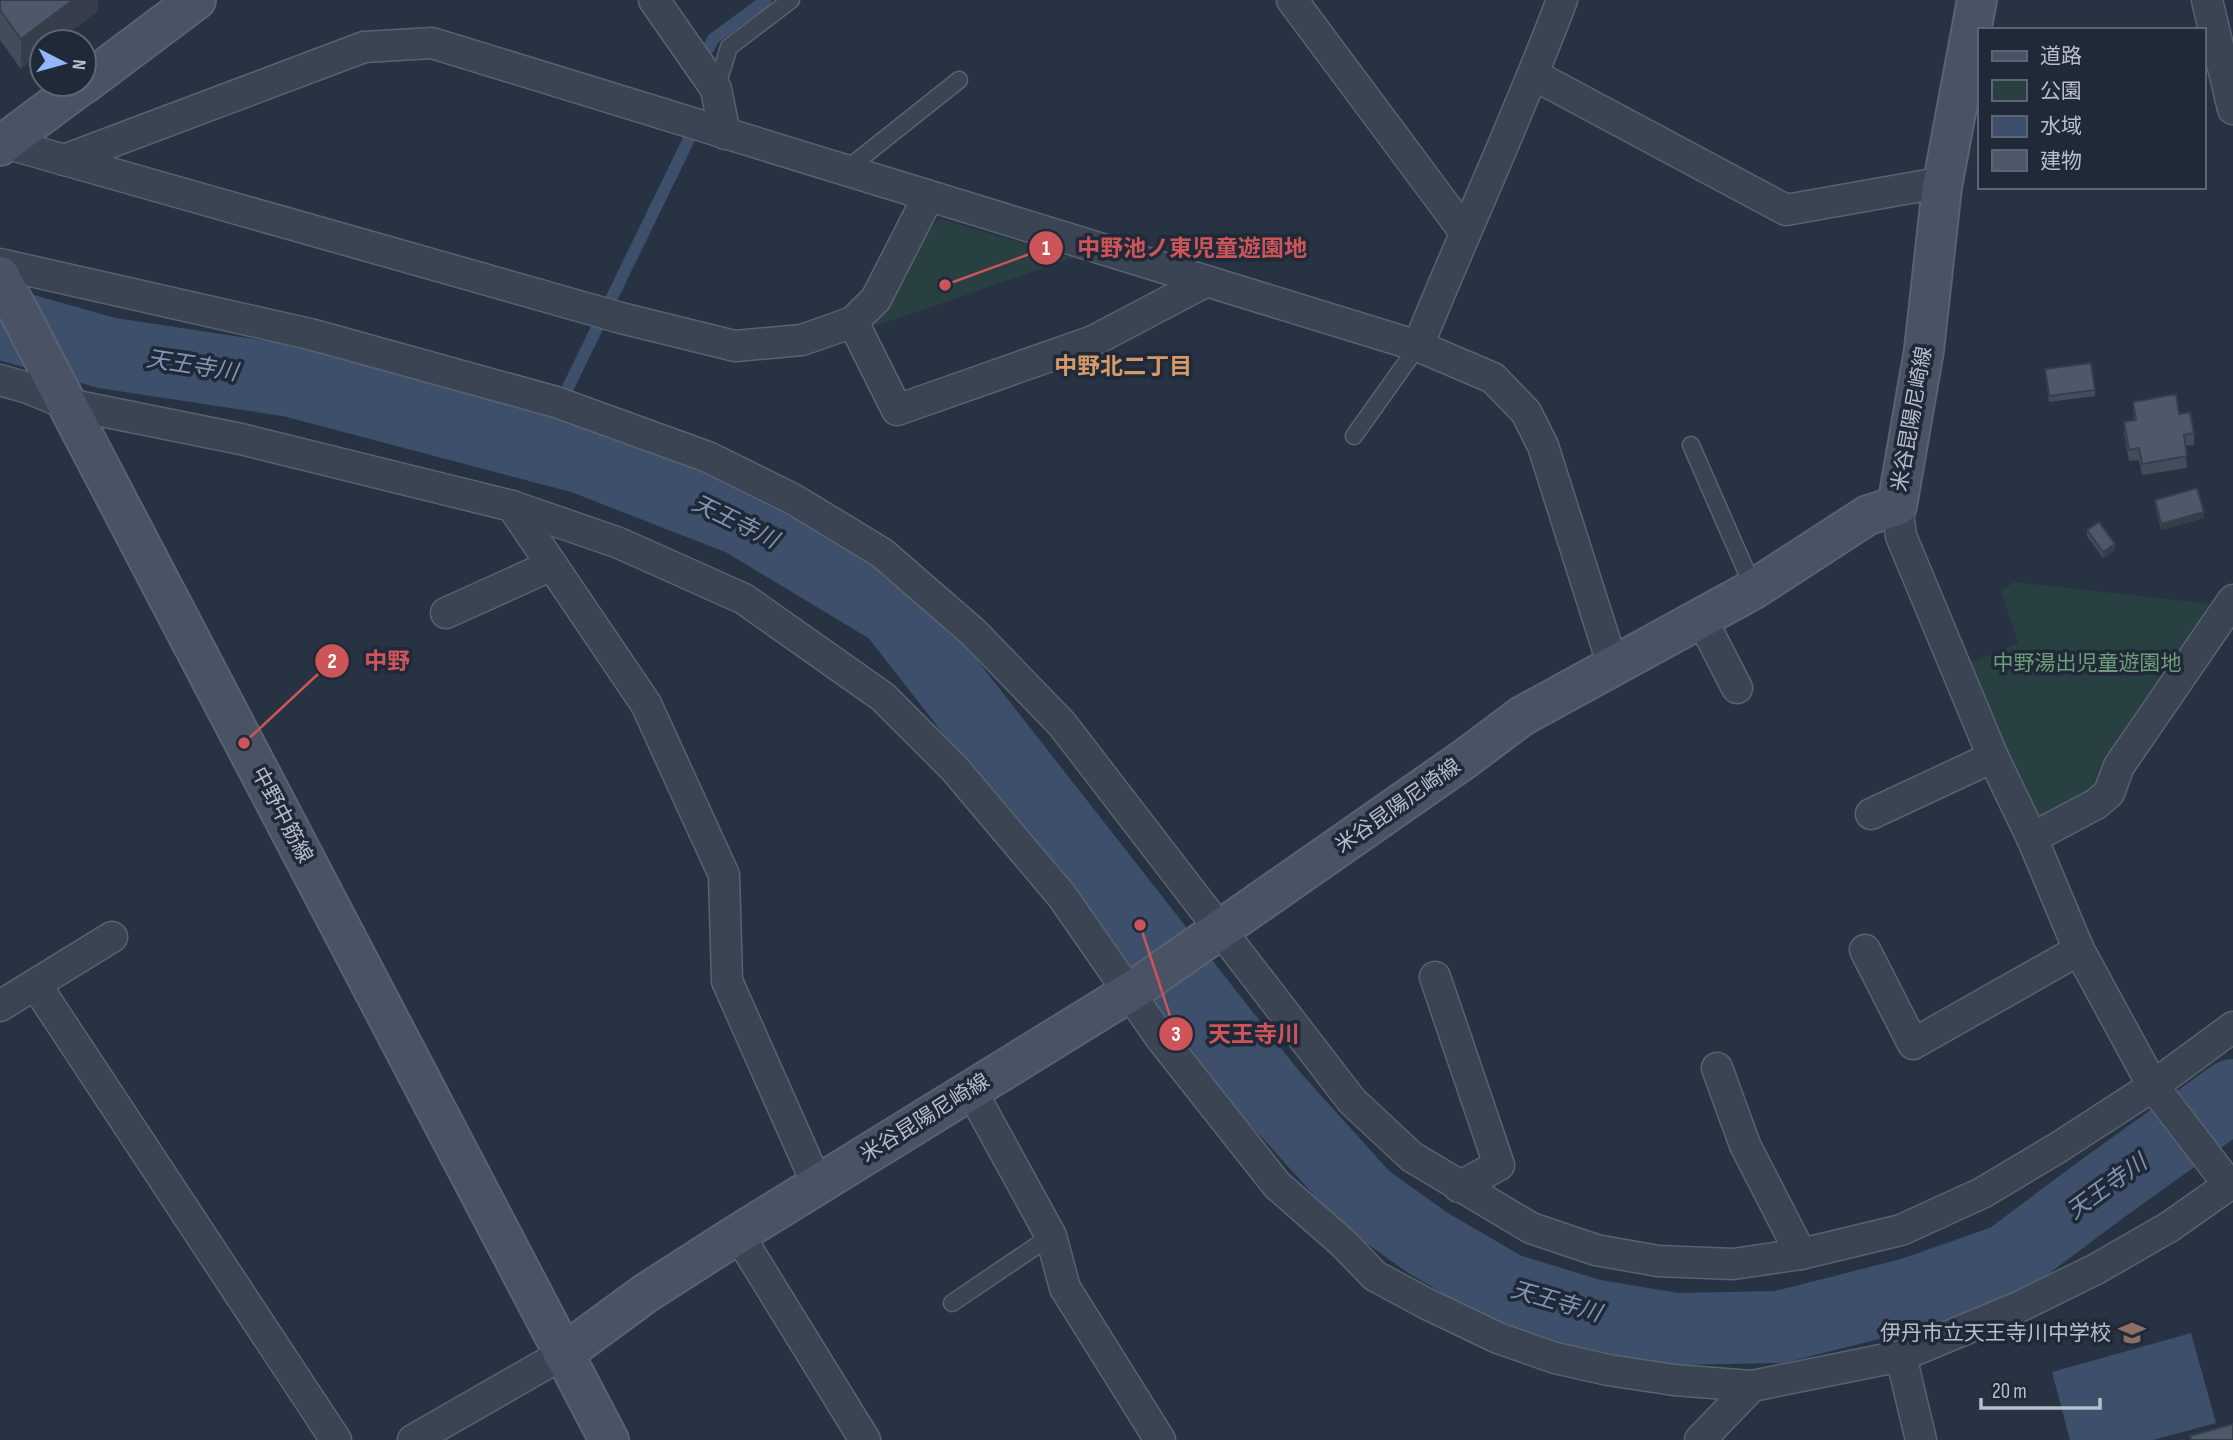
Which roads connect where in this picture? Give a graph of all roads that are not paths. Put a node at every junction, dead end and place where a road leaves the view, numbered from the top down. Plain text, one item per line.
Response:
1 (196, 0) edge
2 (654, 0) edge
3 (791, 0) edge
4 (1292, 0) edge
5 (1562, 0) edge
6 (1978, 0) edge
7 (2209, 1) edge
8 (98, 74) edge
9 (1534, 75) junction
10 (959, 80) dead end
11 (716, 89) junction
12 (65, 98) edge
13 (2233, 109) edge
14 (726, 134) junction
15 (2, 145) edge
16 (64, 160) junction
17 (847, 169) junction
18 (1942, 187) junction
19 (928, 197) junction
20 (1464, 231) junction
21 (1, 274) edge
22 (1207, 281) junction
23 (853, 322) junction
24 (1418, 346) junction
25 (0, 380) edge
26 (61, 393) junction
27 (1354, 436) dead end
28 (1691, 445) dead end
29 (512, 506) junction
30 (1897, 506) junction
31 (552, 565) junction
32 (1754, 589) junction
33 (2233, 600) edge
34 (446, 613) dead end
35 (1701, 618) junction
36 (1613, 666) junction
37 (1737, 688) dead end
38 (1993, 757) junction
39 (1871, 814) dead end
40 (2032, 838) junction
41 (1212, 936) junction
42 (112, 937) dead end
43 (1865, 950) dead end
44 (2079, 950) junction
45 (1436, 977) dead end
46 (36, 985) junction
47 (1134, 990) junction
48 (0, 1006) edge
49 (2233, 1027) edge
50 (1717, 1068) dead end
51 (971, 1090) junction
52 (2158, 1093) junction
53 (2225, 1178) edge
54 (817, 1184) junction
55 (1459, 1187) junction
56 (738, 1234) junction
57 (1051, 1236) junction
58 (1801, 1254) junction
59 (952, 1303) dead end
60 (563, 1354) junction
61 (1900, 1356) junction
62 (1752, 1386) junction
63 (336, 1440) edge
64 (413, 1440) edge
65 (608, 1440) edge
66 (865, 1440) edge
67 (1160, 1440) edge
68 (1700, 1440) edge
69 (1921, 1440) edge

1 - 8 main road
2 - 11 street
3 - 11 lane
4 - 20 street
5 - 9 street
6 - 18 main road, 米谷昆陽尼崎線
7 - 13 street
9 - 18 street
9 - 20 street
10 - 17 lane
11 - 14 street
12 - 15 main road
14 - 16 street
14 - 17 street
15 - 16 street
16 - 23 street
17 - 19 street
18 - 30 main road, 米谷昆陽尼崎線
19 - 22 street
19 - 23 street
20 - 24 street
21 - 26 main road, 中野中筋線
21 - 41 street
22 - 23 street
22 - 24 street
24 - 27 lane
24 - 36 street
25 - 26 street
26 - 29 street
26 - 60 main road, 中野中筋線
28 - 32 lane
29 - 31 street
29 - 47 street
30 - 32 main road, 米谷昆陽尼崎線
30 - 38 street
31 - 34 street
31 - 54 street
32 - 35 main road, 米谷昆陽尼崎線
33 - 40 street
35 - 36 main road, 米谷昆陽尼崎線
35 - 37 street
36 - 41 main road, 米谷昆陽尼崎線
38 - 39 street
38 - 40 street
40 - 44 street
41 - 47 main road, 米谷昆陽尼崎線
41 - 55 street
42 - 46 street
43 - 44 street
44 - 52 street
45 - 55 street
46 - 48 street
46 - 63 street
47 - 51 main road, 米谷昆陽尼崎線
47 - 62 street
49 - 52 street
50 - 58 street
51 - 54 main road, 米谷昆陽尼崎線
51 - 57 street
52 - 53 street
52 - 58 street
53 - 61 street
54 - 56 main road, 米谷昆陽尼崎線
55 - 58 street
56 - 60 main road, 米谷昆陽尼崎線
56 - 66 street
57 - 59 lane
57 - 67 street
60 - 64 street
60 - 65 main road
61 - 62 street
61 - 69 street
62 - 68 street

